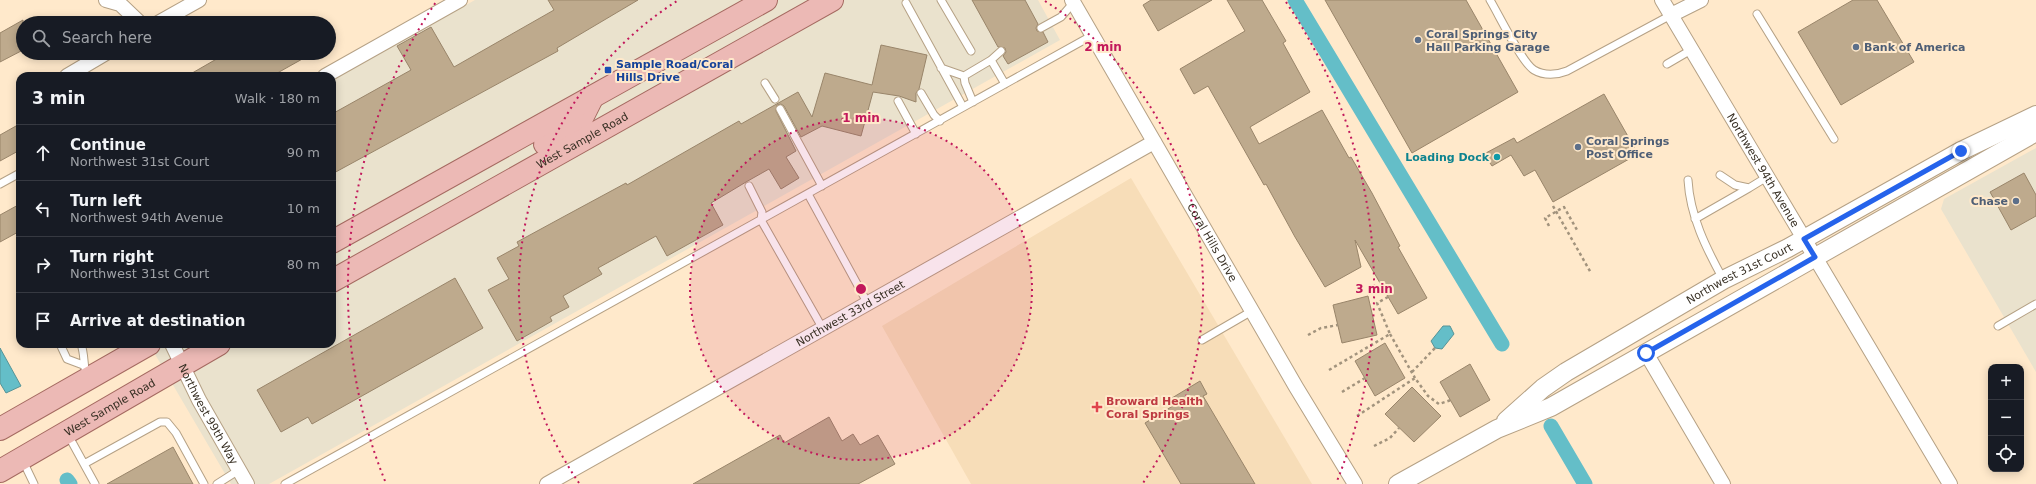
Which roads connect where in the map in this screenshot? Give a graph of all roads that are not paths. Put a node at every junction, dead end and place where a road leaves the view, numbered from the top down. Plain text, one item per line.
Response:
1 (106, 0) edge
2 (199, 0) edge
3 (460, 0) edge
4 (766, 0) edge
5 (832, 0) edge
6 (941, 0) edge
7 (1490, 0) edge
8 (1662, 0) edge
9 (1701, 0) edge
10 (1074, 1) edge
11 (906, 4) dead end
12 (1757, 14) dead end
13 (1671, 15) junction
14 (133, 16) edge
15 (170, 16) edge
16 (1042, 27) dead end
17 (1093, 35) junction
18 (1691, 50) junction
19 (1000, 51) dead end
20 (971, 52) dead end
21 (661, 59) junction
22 (94, 60) edge
23 (991, 60) junction
24 (1667, 64) dead end
25 (941, 68) junction
26 (74, 72) edge
27 (332, 72) edge
28 (964, 76) junction
29 (765, 83) dead end
30 (1004, 84) junction
31 (921, 93) dead end
32 (592, 98) junction
33 (775, 99) dead end
34 (898, 102) dead end
35 (973, 102) junction
36 (963, 107) junction
37 (780, 109) dead end
38 (2036, 115) edge
39 (940, 121) junction
40 (608, 125) junction
41 (2036, 132) edge
42 (916, 134) junction
43 (1834, 139) dead end
44 (1154, 142) junction
45 (16, 175) edge
46 (1720, 175) dead end
47 (1767, 177) junction
48 (1688, 180) dead end
49 (0, 184) edge
50 (749, 186) dead end
51 (822, 186) junction
52 (1748, 188) junction
53 (808, 194) junction
54 (462, 208) junction
55 (1696, 219) junction
56 (761, 220) junction
57 (1804, 239) junction
58 (336, 240) edge
59 (1815, 257) junction
60 (336, 279) edge
61 (1723, 280) junction
62 (868, 304) junction
63 (2036, 304) edge
64 (1252, 311) junction
65 (1998, 326) dead end
66 (823, 329) junction
67 (1202, 340) dead end
68 (62, 348) edge
69 (82, 348) edge
70 (141, 348) edge
71 (174, 348) edge
72 (212, 348) edge
73 (1646, 353) junction
74 (182, 365) junction
75 (86, 372) junction
76 (0, 429) edge
77 (1497, 429) junction
78 (67, 433) junction
79 (22, 459) junction
80 (84, 464) junction
81 (239, 470) junction
82 (0, 471) edge
83 (34, 484) edge
84 (95, 484) edge
85 (204, 484) edge
86 (217, 484) edge
87 (247, 484) edge
88 (285, 484) edge
89 (547, 484) edge
90 (1355, 484) edge
91 (1398, 484) edge
92 (1723, 484) edge
93 (1950, 484) edge

1 - 14 street
2 - 15 street
3 - 27 street
4 - 21 main road
5 - 40 main road, West Sample Road
6 - 20 lane
7 - 13 lane
8 - 13 street, Northwest 94th Avenue
9 - 13 street
10 - 16 lane
10 - 17 street, Coral Hills Drive
11 - 25 lane
12 - 43 lane
13 - 18 street, Northwest 94th Avenue
17 - 30 lane
17 - 44 street, Coral Hills Drive
18 - 24 lane
18 - 47 street, Northwest 94th Avenue
19 - 23 lane
21 - 32 main road
21 - 40 main road
22 - 26 street
23 - 28 lane
23 - 30 lane
25 - 28 lane
25 - 36 lane
28 - 35 lane
29 - 33 lane
30 - 35 lane
31 - 39 lane
32 - 54 main road
32 - 58 main road
34 - 42 lane
35 - 36 lane
36 - 39 lane
37 - 51 lane
38 - 57 street, Northwest 31st Court
39 - 42 lane
40 - 54 main road, West Sample Road
41 - 59 street, Northwest 31st Court
42 - 51 lane
44 - 62 street, Northwest 33rd Street
44 - 64 street, Coral Hills Drive
45 - 49 lane
46 - 52 lane
47 - 52 lane
47 - 57 street, Northwest 94th Avenue
48 - 55 lane
50 - 56 lane
51 - 53 lane
52 - 55 lane
53 - 56 lane
53 - 62 lane
54 - 60 main road, West Sample Road
55 - 61 lane
56 - 66 lane
56 - 88 lane
57 - 59 street, Northwest 94th Avenue
57 - 61 street, Northwest 31st Court
59 - 73 street, Northwest 31st Court
59 - 93 street, Northwest 94th Avenue
61 - 77 street, Northwest 31st Court
62 - 66 street, Northwest 33rd Street
63 - 65 lane
64 - 67 lane
64 - 90 street, Coral Hills Drive
66 - 89 street, Northwest 33rd Street
68 - 75 lane
69 - 75 lane
70 - 75 main road
71 - 74 street, Northwest 99th Way
72 - 74 main road, West Sample Road
73 - 77 street, Northwest 31st Court
73 - 92 street
74 - 78 main road, West Sample Road
74 - 81 street, Northwest 99th Way
75 - 76 main road
77 - 91 street, Northwest 31st Court
78 - 79 main road, West Sample Road
78 - 80 lane
79 - 82 main road, West Sample Road
79 - 83 lane
80 - 84 lane
80 - 85 lane
81 - 86 lane
81 - 87 street, Northwest 99th Way

